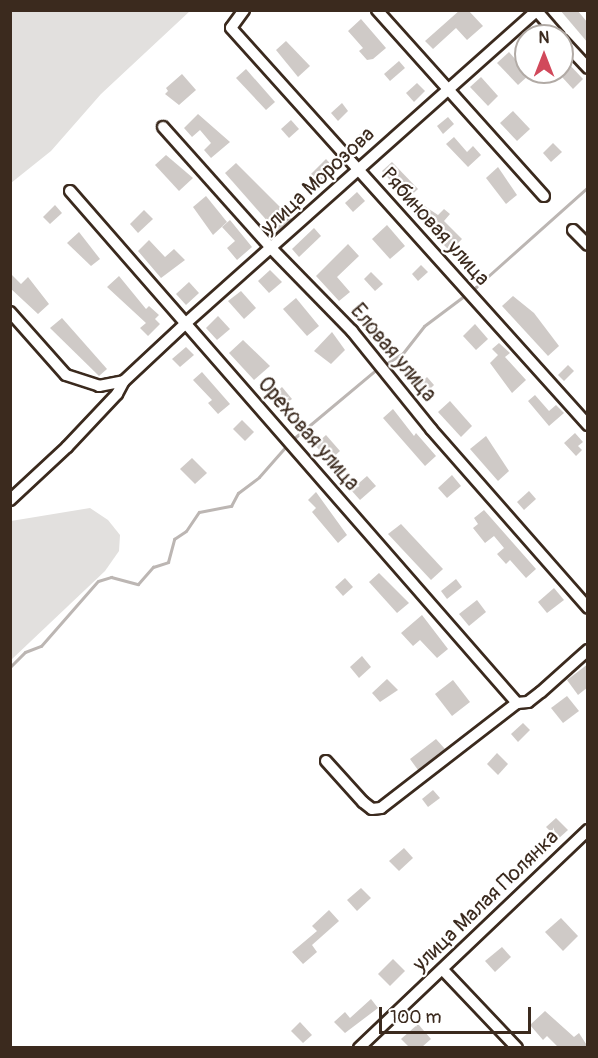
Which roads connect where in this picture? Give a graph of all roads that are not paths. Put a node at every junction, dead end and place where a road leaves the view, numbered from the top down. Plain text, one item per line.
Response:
1 (244, 10) edge
2 (377, 10) edge
3 (537, 11) edge
4 (548, 24) edge
5 (574, 53) edge
6 (588, 68) edge
7 (449, 90) junction
8 (163, 127) dead end
9 (358, 170) junction
10 (70, 192) dead end
11 (544, 196) dead end
12 (573, 230) dead end
13 (588, 245) edge
14 (273, 250) junction
15 (10, 312) edge
16 (185, 324) junction
17 (124, 381) junction
18 (588, 425) edge
19 (10, 500) edge
20 (588, 608) edge
21 (588, 650) edge
22 (517, 703) junction
23 (326, 761) dead end
24 (588, 830) edge
25 (444, 970) junction
26 (359, 1047) edge
27 (517, 1047) edge

1 - 9 street, Рябиновая улица
2 - 7 street
3 - 4 street
3 - 7 street, улица Морозова
5 - 6 street
7 - 9 street, улица Морозова
7 - 11 street
8 - 14 street, Еловая улица
9 - 14 street, улица Морозова
9 - 18 street, Рябиновая улица
10 - 16 street, Ореховая улица
12 - 13 street
14 - 16 street, улица Морозова
14 - 20 street, Еловая улица
15 - 17 street
16 - 17 street, улица Морозова
16 - 22 street, Ореховая улица
17 - 19 street, улица Морозова
21 - 22 street
22 - 23 street
24 - 25 street, улица Малая Полянка
25 - 26 street, улица Малая Полянка
25 - 27 street

